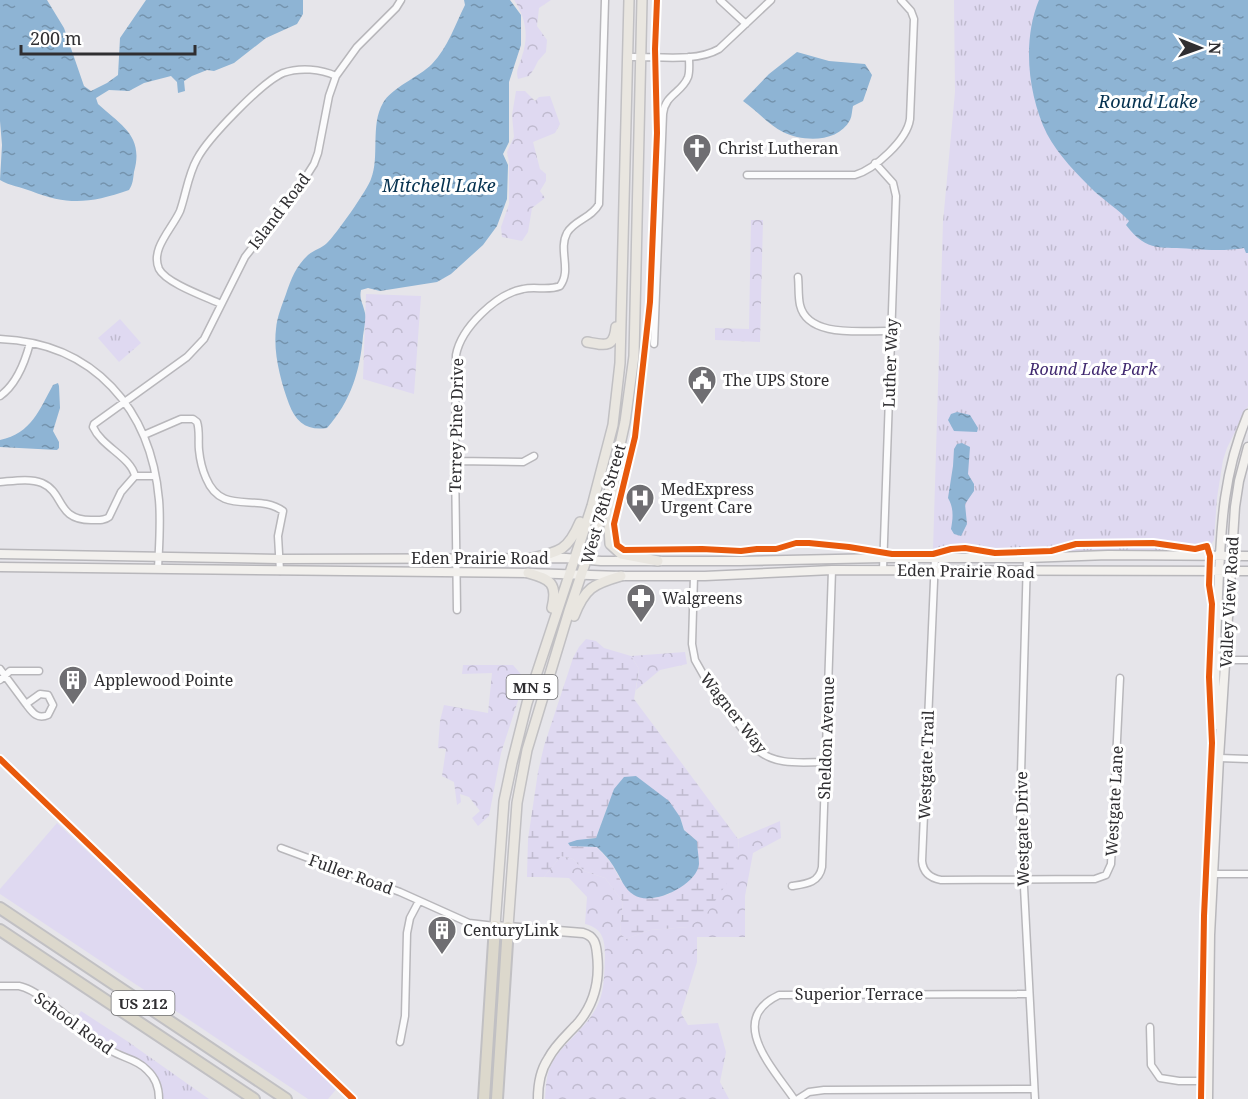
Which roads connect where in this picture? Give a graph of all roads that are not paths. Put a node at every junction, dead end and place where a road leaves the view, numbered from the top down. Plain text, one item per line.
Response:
1 (401, 0) edge
2 (605, 0) edge
3 (629, 0) edge
4 (642, 0) edge
5 (720, 0) edge
6 (771, 0) edge
7 (901, 0) edge
8 (746, 24) junction
9 (641, 56) junction
10 (628, 57) junction
11 (689, 57) junction
12 (336, 76) junction
13 (875, 163) junction
14 (747, 175) dead end
15 (624, 229) junction
16 (798, 277) dead end
17 (221, 304) junction
18 (891, 331) junction
19 (0, 339) edge
20 (587, 342) dead end
21 (30, 343) junction
22 (654, 344) dead end
23 (620, 363) junction
24 (631, 389) junction
25 (0, 396) edge
26 (124, 401) junction
27 (1248, 414) edge
28 (144, 435) junction
29 (1248, 447) edge
30 (534, 456) dead end
31 (455, 461) junction
32 (135, 476) junction
33 (154, 476) junction
34 (0, 482) edge
35 (0, 554) edge
36 (1219, 556) junction
37 (1232, 556) junction
38 (1248, 556) edge
39 (159, 558) junction
40 (456, 558) junction
41 (532, 558) junction
42 (884, 558) junction
43 (935, 558) junction
44 (1027, 558) junction
45 (279, 559) junction
46 (574, 559) junction
47 (587, 560) junction
48 (657, 561) junction
49 (0, 567) edge
50 (158, 569) junction
51 (832, 570) junction
52 (883, 570) junction
53 (280, 571) junction
54 (934, 571) junction
55 (1232, 571) junction
56 (1248, 571) edge
57 (1026, 572) junction
58 (1219, 572) junction
59 (456, 573) junction
60 (528, 573) junction
61 (568, 575) junction
62 (581, 576) junction
63 (621, 576) junction
64 (694, 576) junction
65 (457, 610) dead end
66 (544, 651) junction
67 (1215, 660) junction
68 (1226, 660) junction
69 (1248, 660) edge
70 (0, 669) edge
71 (39, 671) dead end
72 (3, 678) edge
73 (1120, 678) dead end
74 (26, 704) junction
75 (537, 714) junction
76 (1219, 758) junction
77 (1248, 759) edge
78 (825, 762) junction
79 (281, 848) dead end
80 (1213, 874) junction
81 (1248, 874) edge
82 (1023, 879) junction
83 (792, 886) dead end
84 (420, 901) junction
85 (0, 908) edge
86 (495, 926) junction
87 (508, 927) junction
88 (0, 930) edge
89 (0, 986) edge
90 (1029, 994) junction
91 (1150, 1027) dead end
92 (400, 1042) dead end
93 (1208, 1081) junction
94 (1034, 1089) junction
95 (159, 1099) edge
96 (254, 1099) edge
97 (286, 1099) edge
98 (484, 1099) edge
99 (497, 1099) edge
100 (538, 1099) edge
101 (796, 1099) edge
102 (1035, 1099) edge
103 (1208, 1099) edge

1 - 12 street, Island Road
2 - 31 street, Terrey Pine Drive
3 - 10 main road, West 78th Street / MN 5
4 - 9 main road, West 78th Street / MN 5
5 - 8 street
6 - 8 street
7 - 13 street
8 - 11 street
9 - 10 street
9 - 11 street
9 - 24 main road, West 78th Street / MN 5
10 - 15 main road, West 78th Street / MN 5
11 - 22 street
12 - 17 street, Island Road
12 - 17 street
13 - 14 street
13 - 18 street, Luther Way
15 - 20 main road
15 - 23 main road, West 78th Street / MN 5
16 - 18 street
17 - 26 street, Island Road
18 - 42 street, Luther Way
19 - 21 street
21 - 25 street
21 - 26 street
23 - 41 main road
23 - 46 main road, West 78th Street / MN 5
24 - 47 main road, West 78th Street / MN 5
24 - 48 main road
26 - 28 street
26 - 32 street, Island Road
27 - 36 main road, Valley View Road
28 - 33 street
28 - 45 street
29 - 37 main road, Valley View Road
30 - 31 street
31 - 40 street, Terrey Pine Drive
32 - 33 street
32 - 34 street
33 - 39 street
35 - 39 main road, Eden Prairie Road
36 - 37 main road, Eden Prairie Road
36 - 44 main road, Eden Prairie Road
36 - 58 main road, Valley View Road
37 - 38 main road, Eden Prairie Road
37 - 55 main road, Valley View Road
39 - 45 main road, Eden Prairie Road
39 - 50 street
40 - 41 main road, Eden Prairie Road
40 - 45 main road, Eden Prairie Road
40 - 59 street, Terrey Pine Drive
41 - 46 main road, Eden Prairie Road
42 - 43 main road, Eden Prairie Road
42 - 48 main road, Eden Prairie Road
42 - 52 street, Luther Way
43 - 44 main road, Eden Prairie Road
43 - 54 street, Westgate Trail
44 - 57 street, Westgate Drive
45 - 53 street
46 - 47 main road, Eden Prairie Road
46 - 61 main road, West 78th Street / MN 5
47 - 48 main road, Eden Prairie Road
47 - 62 main road, West 78th Street / MN 5
49 - 50 main road, Eden Prairie Road
50 - 53 main road, Eden Prairie Road
51 - 52 main road, Eden Prairie Road
51 - 64 main road, Eden Prairie Road
51 - 78 street, Sheldon Avenue
52 - 54 main road, Eden Prairie Road
53 - 59 main road, Eden Prairie Road
54 - 57 main road, Eden Prairie Road
54 - 82 street, Westgate Trail
55 - 56 main road, Eden Prairie Road
55 - 58 main road, Eden Prairie Road
55 - 68 main road, Valley View Road
57 - 58 main road, Eden Prairie Road
57 - 82 street, Westgate Drive
58 - 67 main road, Valley View Road
59 - 60 main road, Eden Prairie Road
59 - 65 street, Terrey Pine Drive
60 - 61 main road, Eden Prairie Road
60 - 66 main road
61 - 62 main road, Eden Prairie Road
61 - 66 main road, West 78th Street / MN 5
62 - 63 main road, Eden Prairie Road
62 - 75 main road, West 78th Street / MN 5
63 - 64 main road, Eden Prairie Road
63 - 75 main road
64 - 78 street, Wagner Way
66 - 86 main road, West 78th Street / MN 5
67 - 68 street
67 - 76 main road, Valley View Road
68 - 69 street
68 - 76 main road, Valley View Road
70 - 72 street
71 - 72 street
72 - 74 street
73 - 82 street, Westgate Lane
74 - 74 street
75 - 87 main road, West 78th Street / MN 5
76 - 77 street
76 - 80 main road, Valley View Road
78 - 83 street, Sheldon Avenue
79 - 84 street, Fuller Road
80 - 81 street
80 - 93 main road, Valley View Road
82 - 90 street, Westgate Drive
84 - 86 street, Fuller Road
84 - 92 street
85 - 97 highway, US 212
86 - 87 main road
86 - 98 highway, MN 5
87 - 99 highway, MN 5
87 - 100 main road
88 - 96 highway, US 212
89 - 95 street, School Road
90 - 94 street, Westgate Drive
90 - 101 street, Superior Terrace
91 - 93 street
93 - 103 main road, Valley View Road
94 - 101 street
94 - 102 street, Westgate Drive

